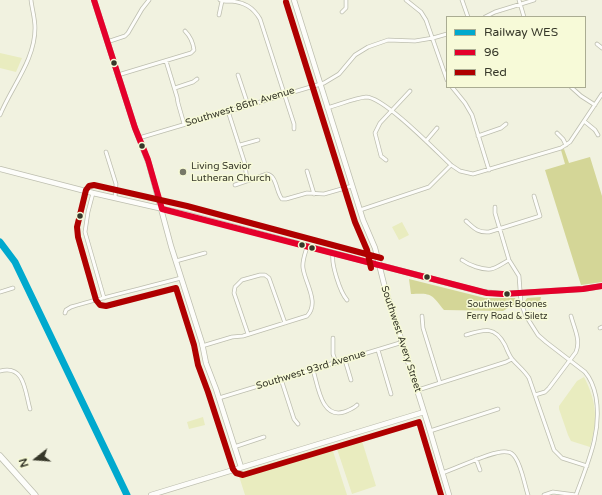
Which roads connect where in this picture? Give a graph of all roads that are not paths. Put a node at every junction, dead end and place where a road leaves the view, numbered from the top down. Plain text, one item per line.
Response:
1 (30, 0) edge
2 (94, 0) edge
3 (149, 0) edge
4 (294, 0) edge
5 (346, 0) edge
6 (406, 0) edge
7 (462, 0) edge
8 (519, 0) edge
9 (534, 0) edge
10 (221, 1) edge
11 (520, 4) junction
12 (342, 12) dead end
13 (219, 15) dead end
14 (468, 16) edge
15 (487, 16) edge
16 (524, 16) edge
17 (186, 31) dead end
18 (446, 34) edge
19 (433, 38) junction
20 (107, 42) junction
21 (597, 44) dead end
22 (602, 48) edge
23 (166, 61) junction
24 (446, 72) edge
25 (118, 75) junction
26 (238, 75) dead end
27 (197, 79) dead end
28 (320, 84) junction
29 (175, 88) junction
30 (453, 88) edge
31 (572, 88) edge
32 (410, 91) dead end
33 (285, 94) junction
34 (602, 94) edge
35 (248, 105) junction
36 (594, 105) junction
37 (327, 108) junction
38 (228, 111) junction
39 (392, 111) junction
40 (0, 114) edge
41 (584, 121) junction
42 (184, 124) junction
43 (506, 124) dead end
44 (437, 128) dead end
45 (294, 129) dead end
46 (557, 133) dead end
47 (598, 135) dead end
48 (478, 136) junction
49 (139, 138) junction
50 (258, 140) dead end
51 (426, 141) junction
52 (240, 145) junction
53 (566, 145) junction
54 (106, 152) dead end
55 (386, 160) dead end
56 (450, 165) junction
57 (0, 169) edge
58 (488, 170) junction
59 (307, 171) dead end
60 (247, 181) junction
61 (235, 185) dead end
62 (352, 186) junction
63 (93, 193) junction
64 (314, 194) junction
65 (534, 196) dead end
66 (115, 198) junction
67 (495, 207) dead end
68 (162, 209) junction
69 (360, 210) junction
70 (466, 221) dead end
71 (499, 229) junction
72 (307, 247) junction
73 (205, 253) dead end
74 (333, 254) junction
75 (462, 260) dead end
76 (509, 260) junction
77 (176, 261) junction
78 (380, 266) junction
79 (181, 278) junction
80 (602, 286) edge
81 (13, 288) dead end
82 (0, 292) edge
83 (520, 292) junction
84 (104, 298) junction
85 (347, 300) dead end
86 (65, 313) dead end
87 (422, 316) dead end
88 (571, 316) dead end
89 (285, 323) junction
90 (248, 334) junction
91 (466, 335) dead end
92 (333, 338) dead end
93 (403, 342) junction
94 (202, 346) junction
95 (378, 350) junction
96 (512, 359) junction
97 (345, 360) junction
98 (570, 361) junction
99 (336, 363) junction
100 (313, 370) junction
101 (0, 371) edge
102 (281, 379) junction
103 (352, 380) dead end
104 (440, 383) junction
105 (418, 390) junction
106 (391, 394) dead end
107 (535, 395) junction
108 (219, 398) junction
109 (357, 405) dead end
110 (30, 409) dead end
111 (498, 409) dead end
112 (424, 412) junction
113 (298, 424) dead end
114 (430, 431) junction
115 (264, 437) dead end
116 (234, 447) junction
117 (0, 456) edge
118 (476, 459) junction
119 (586, 466) junction
120 (241, 467) junction
121 (480, 470) dead end
122 (442, 473) junction
123 (35, 495) edge
124 (151, 495) edge
125 (449, 495) edge
126 (528, 495) edge
127 (544, 495) edge
128 (576, 495) edge

1 - 40 street
2 - 20 main road
3 - 20 street
4 - 28 main road, Southwest Avery Street
5 - 12 street
6 - 19 street
7 - 14 street
8 - 11 street
9 - 11 street
10 - 13 street
10 - 33 street
11 - 15 street
11 - 16 street
17 - 23 street
18 - 19 street, Southwest 86th Avenue
19 - 24 street
19 - 28 street, Southwest 86th Avenue
20 - 25 main road
21 - 22 street
23 - 25 street
23 - 29 street
25 - 49 main road
26 - 35 street
27 - 29 street
28 - 33 street, Southwest 86th Avenue
28 - 37 main road, Southwest Avery Street
29 - 42 street
30 - 48 street
31 - 36 street
32 - 39 street
33 - 35 street, Southwest 86th Avenue
33 - 45 street
34 - 36 street
35 - 38 street, Southwest 86th Avenue
36 - 41 street
37 - 39 street
37 - 62 main road, Southwest Avery Street
38 - 42 street, Southwest 86th Avenue
38 - 52 street
39 - 51 street
39 - 55 street
41 - 47 street
41 - 53 street
42 - 49 street, Southwest 86th Avenue
43 - 48 street
44 - 51 street
46 - 53 street
48 - 58 street
49 - 68 main road
50 - 52 street
51 - 56 street
52 - 60 street
53 - 58 street
54 - 66 street
56 - 58 street
56 - 69 street
57 - 63 main road
59 - 64 street
60 - 61 street
60 - 64 street
62 - 64 street
62 - 69 main road, Southwest Avery Street
63 - 66 main road
63 - 84 street
65 - 71 street
66 - 68 main road
67 - 71 street
68 - 72 main road
68 - 77 main road
69 - 78 main road, Southwest Avery Street
70 - 71 street
71 - 76 street
72 - 74 main road
72 - 89 street
73 - 77 street
74 - 78 main road
74 - 85 street
75 - 76 street
76 - 83 street
77 - 79 main road
78 - 83 main road
78 - 93 main road, Southwest Avery Street
79 - 84 street
79 - 94 main road
80 - 83 main road
81 - 82 street
83 - 98 street
84 - 86 street
87 - 104 street
88 - 98 street
89 - 90 street
89 - 90 street
90 - 94 street
91 - 96 street
92 - 99 street
93 - 95 street, Southwest 93rd Avenue
93 - 105 main road, Southwest Avery Street
94 - 108 main road
95 - 97 street, Southwest 93rd Avenue
95 - 106 street
96 - 104 street
96 - 107 street
97 - 99 street, Southwest 93rd Avenue
97 - 103 street
98 - 107 street
98 - 119 street
99 - 100 street, Southwest 93rd Avenue
100 - 102 street, Southwest 93rd Avenue
100 - 109 street
101 - 110 street
102 - 108 street, Southwest 93rd Avenue
102 - 113 street
104 - 105 street
105 - 112 main road, Southwest Avery Street
107 - 119 street
108 - 116 main road
111 - 114 street
112 - 114 main road, Southwest Avery Street
112 - 120 main road
114 - 122 main road, Southwest Avery Street
115 - 116 street
116 - 120 main road
117 - 123 highway
118 - 121 street
118 - 122 street
118 - 126 street
119 - 128 street
120 - 124 main road
122 - 125 main road, Southwest Avery Street
127 - 128 street

